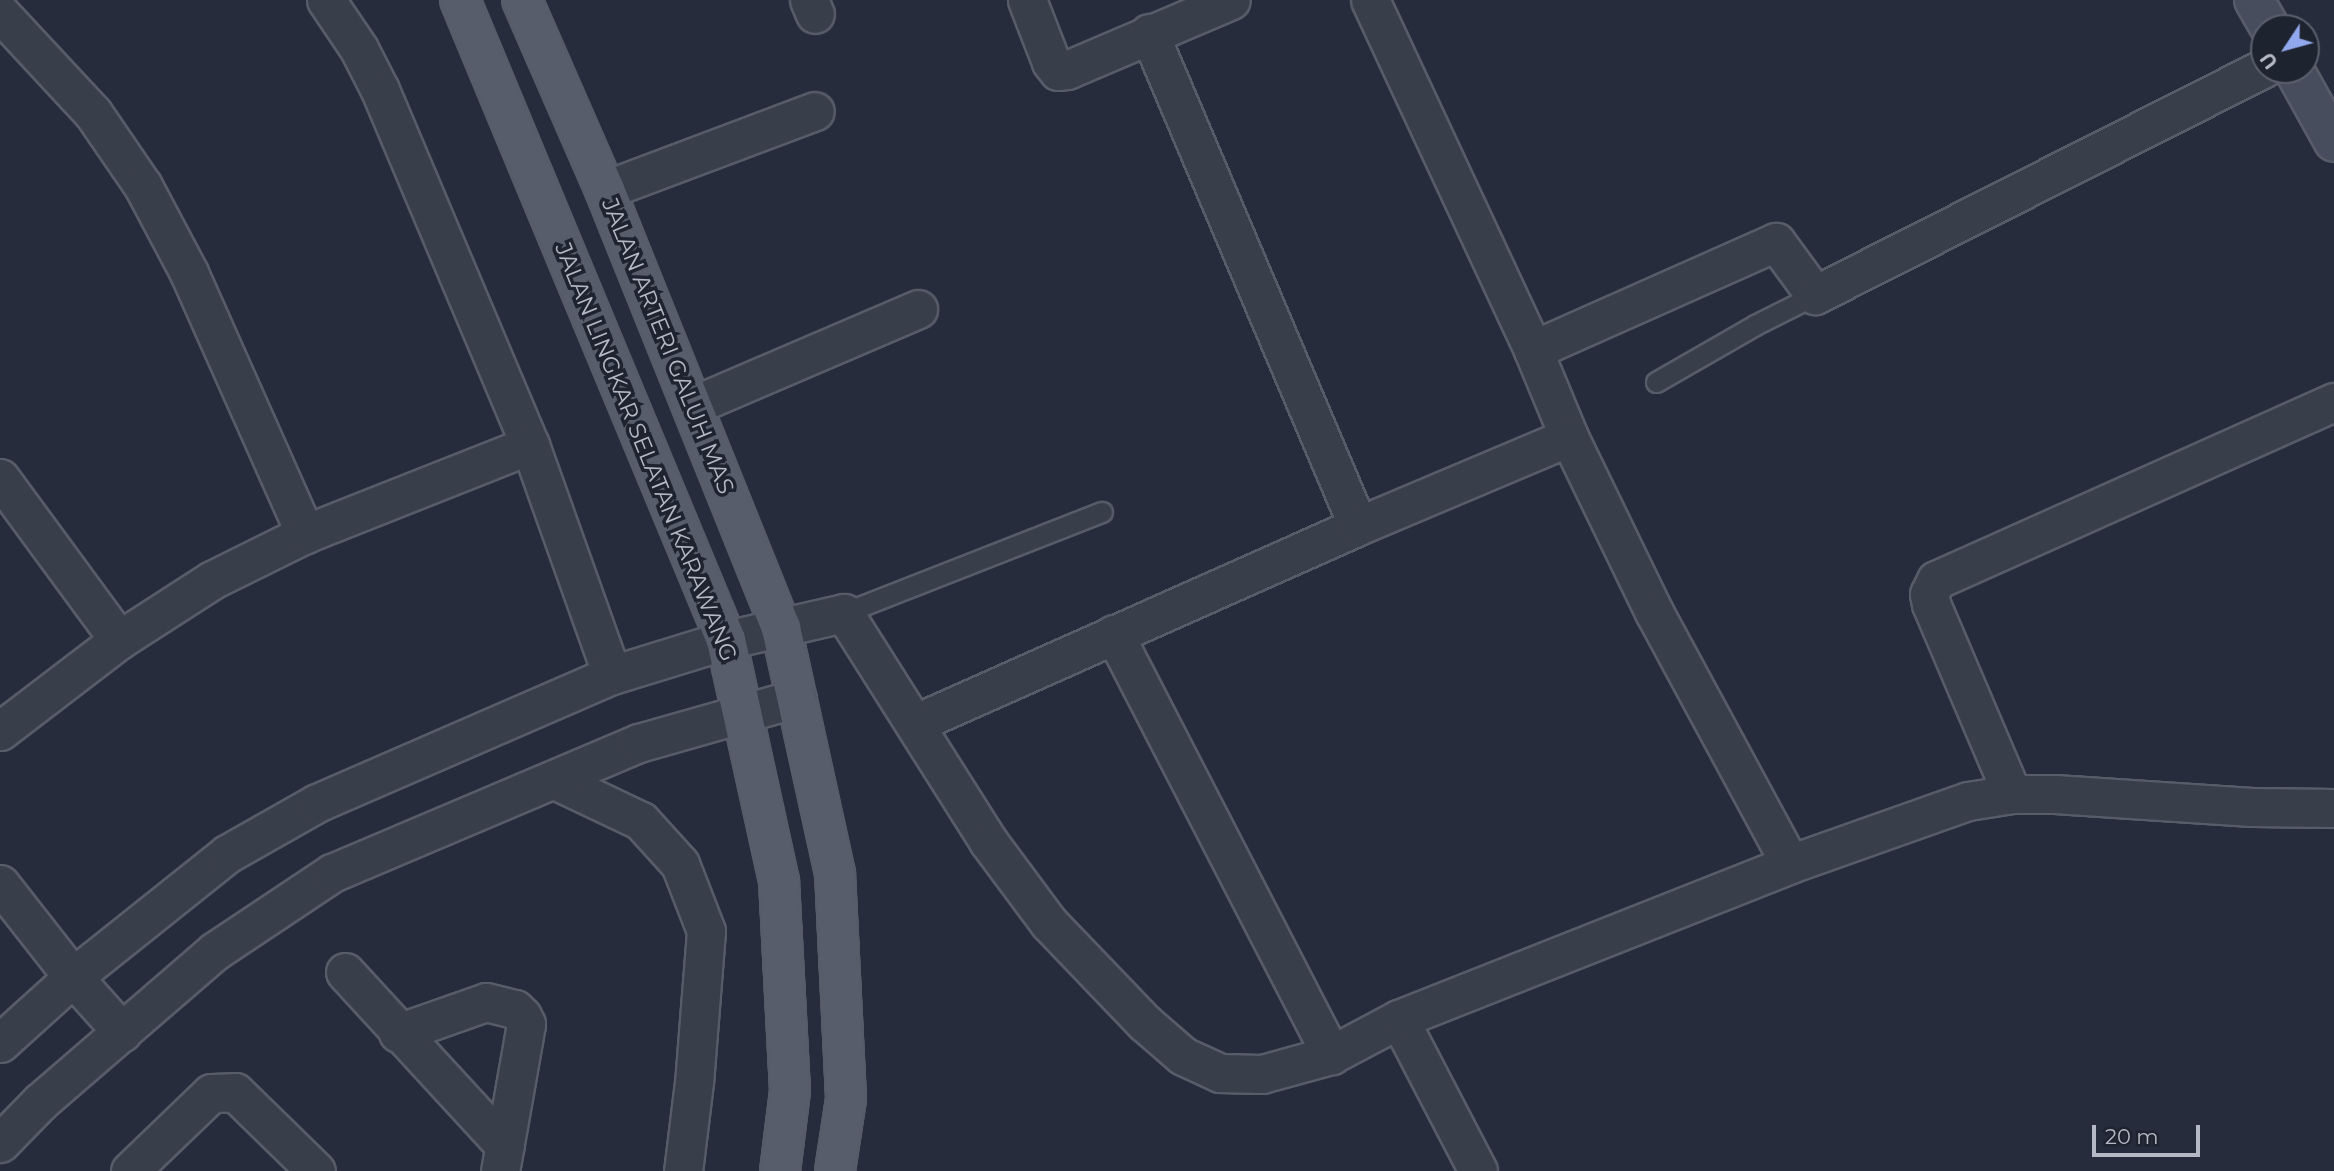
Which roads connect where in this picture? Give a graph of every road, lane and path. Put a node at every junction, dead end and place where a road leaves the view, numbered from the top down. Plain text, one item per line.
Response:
1 (326, 0) edge
2 (460, 0) edge
3 (522, 0) edge
4 (1027, 0) edge
5 (1231, 0) edge
6 (1370, 0) edge
7 (0, 13) edge
8 (1149, 33) junction
9 (2250, 75) edge
10 (2302, 84) edge
11 (815, 111) dead end
12 (2334, 142) edge
13 (605, 190) junction
14 (1815, 295) junction
15 (918, 309) dead end
16 (1533, 350) junction
17 (1656, 382) dead end
18 (2334, 402) edge
19 (692, 406) junction
20 (1569, 437) junction
21 (530, 445) junction
22 (0, 478) edge
23 (1102, 512) dead end
24 (1358, 526) junction
25 (305, 534) junction
26 (844, 613) junction
27 (781, 628) junction
28 (1114, 634) junction
29 (119, 640) junction
30 (726, 640) junction
31 (612, 675) junction
32 (797, 698) junction
33 (744, 712) junction
34 (916, 723) junction
35 (0, 731) edge
36 (555, 780) junction
37 (2012, 794) junction
38 (2334, 808) edge
39 (1790, 864) junction
40 (0, 884) edge
41 (345, 972) dead end
42 (72, 976) junction
43 (1399, 1019) junction
44 (122, 1032) junction
45 (398, 1033) junction
46 (0, 1043) edge
47 (1331, 1055) junction
48 (0, 1143) edge
49 (503, 1159) edge
50 (130, 1171) edge
51 (316, 1171) edge
52 (683, 1171) edge
53 (780, 1171) edge
54 (835, 1171) edge
55 (1478, 1171) edge

1 - 21 street
2 - 30 main road, JALAN LINGKAR SELATAN KARAWANG
3 - 13 main road, JALAN ARTERI GALUH MAS
4 - 8 street
5 - 8 street
6 - 16 street
7 - 25 street
8 - 24 street
9 - 14 street
10 - 12 street
11 - 13 street
13 - 19 main road, JALAN ARTERI GALUH MAS
14 - 16 street
14 - 17 lane
15 - 19 street
16 - 20 street
18 - 37 street
19 - 27 main road, JALAN ARTERI GALUH MAS
20 - 24 street
20 - 39 street
21 - 25 street
21 - 31 street
22 - 29 street
23 - 26 lane
24 - 28 street
25 - 29 street
26 - 27 street
26 - 34 street
27 - 30 street
27 - 32 main road, JALAN ARTERI GALUH MAS
28 - 34 street
28 - 47 street
29 - 35 street
30 - 31 street
30 - 33 main road, JALAN LINGKAR SELATAN KARAWANG
31 - 42 street
32 - 33 street
32 - 54 main road
33 - 36 street
33 - 53 main road, JALAN LINGKAR SELATAN KARAWANG
34 - 47 street
36 - 44 street
36 - 52 street
37 - 38 street
37 - 39 street
39 - 43 street
40 - 42 street
41 - 45 street
42 - 44 street
42 - 46 street
43 - 47 street
43 - 55 street
44 - 48 street
45 - 49 street
45 - 49 street
50 - 51 street

